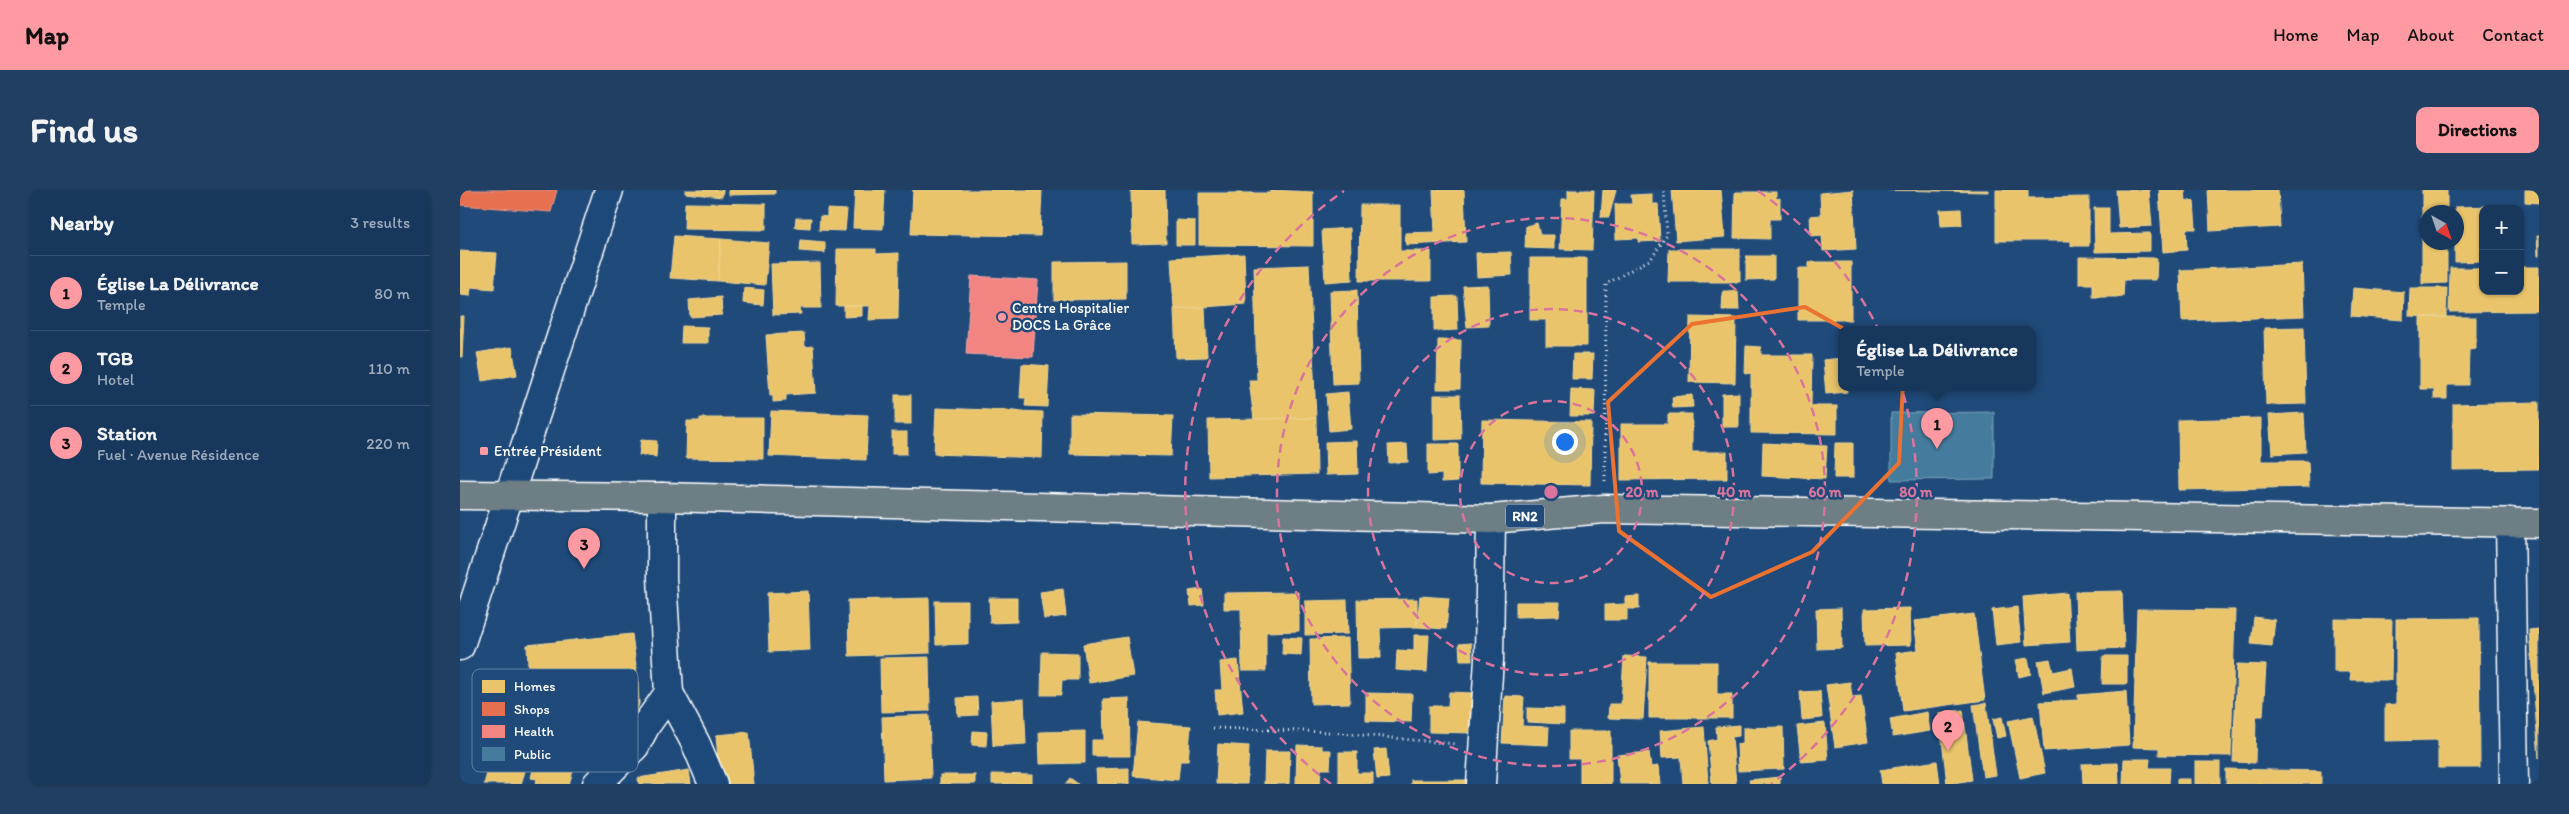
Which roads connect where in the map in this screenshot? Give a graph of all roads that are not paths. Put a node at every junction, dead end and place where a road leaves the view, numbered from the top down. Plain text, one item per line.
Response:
1 (609, 190) edge
2 (460, 495) edge
3 (511, 495) junction
4 (662, 497) junction
5 (1491, 519) junction
6 (2510, 522) junction
7 (2539, 523) edge
8 (460, 646) edge
9 (669, 693) junction
10 (638, 740) edge
11 (609, 772) edge
12 (597, 784) edge
13 (713, 784) edge
14 (1481, 784) edge
15 (2514, 784) edge

1 - 3 street
2 - 3 highway, RN2
3 - 4 highway, RN2
3 - 8 street
4 - 5 highway, RN2
4 - 9 street
5 - 6 highway, RN2
5 - 14 street
6 - 7 highway, RN2
6 - 15 street
9 - 10 street
9 - 13 street
11 - 12 street

